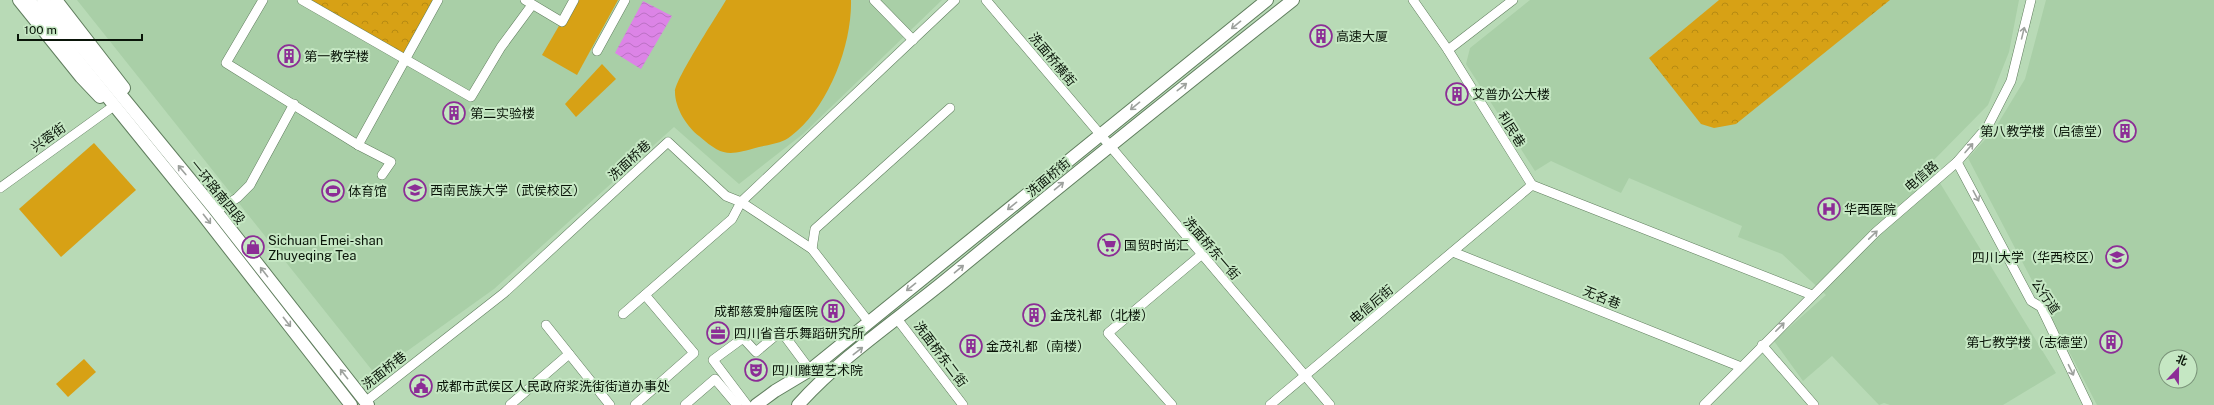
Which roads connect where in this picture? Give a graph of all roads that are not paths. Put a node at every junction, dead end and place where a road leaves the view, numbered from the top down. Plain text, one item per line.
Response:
1 (19, 0) edge
2 (29, 0) edge
3 (43, 0) edge
4 (56, 0) edge
5 (263, 0) edge
6 (302, 0) edge
7 (438, 0) edge
8 (574, 0) edge
9 (625, 0) edge
10 (874, 0) edge
11 (955, 0) edge
12 (986, 0) edge
13 (1266, 0) edge
14 (1293, 0) edge
15 (1413, 0) edge
16 (1513, 0) edge
17 (2031, 0) edge
18 (528, 2) edge
19 (913, 40) junction
20 (1448, 50) junction
21 (597, 51) dead end
22 (404, 60) junction
23 (294, 104) junction
24 (110, 108) junction
25 (950, 108) dead end
26 (133, 119) junction
27 (1101, 135) junction
28 (358, 145) junction
29 (1108, 146) junction
30 (1958, 162) junction
31 (382, 175) dead end
32 (1532, 185) junction
33 (0, 188) edge
34 (740, 202) junction
35 (216, 211) junction
36 (812, 249) junction
37 (1453, 252) junction
38 (1201, 255) junction
39 (645, 294) junction
40 (1812, 295) junction
41 (623, 314) dead end
42 (898, 320) junction
43 (868, 321) junction
44 (546, 325) dead end
45 (1762, 345) junction
46 (570, 354) junction
47 (1741, 367) junction
48 (810, 370) junction
49 (1306, 376) junction
50 (823, 378) junction
51 (366, 403) edge
52 (351, 405) edge
53 (510, 405) edge
54 (610, 405) edge
55 (635, 405) edge
56 (685, 405) edge
57 (737, 405) edge
58 (747, 405) edge
59 (756, 405) edge
60 (769, 405) edge
61 (787, 405) edge
62 (798, 405) edge
63 (963, 405) edge
64 (1172, 405) edge
65 (1270, 405) edge
66 (1330, 405) edge
67 (1704, 405) edge
68 (1814, 405) edge
69 (2088, 405) edge

1 - 24 main road
2 - 26 main road, 一环路南四段
3 - 26 main road, 一环路南四段
4 - 26 main road
5 - 23 street
6 - 22 street
7 - 22 street
8 - 18 street
9 - 21 street
10 - 19 street
11 - 19 street
12 - 27 street, 洗面桥横街
13 -> 27 main road, 洗面桥街
29 -> 14 main road, 洗面桥街
15 - 20 street, 利民巷
16 - 20 street
30 -> 17 street, 电信路
18 - 22 street
19 - 34 street
20 - 32 street, 利民巷
22 - 28 street
23 - 28 street
23 - 35 street
24 - 26 main road
24 - 33 street, 兴蓉街
25 - 36 street
35 -> 26 main road, 一环路南四段
26 -> 52 main road, 一环路南四段
27 - 29 street, 洗面桥东一街
27 -> 43 main road, 洗面桥街
28 - 31 street
29 - 38 street, 洗面桥东一街
42 -> 29 main road, 洗面桥街
40 -> 30 street, 电信路
30 -> 69 street, 公行道
32 - 37 street
32 - 40 street
34 - 36 street
34 - 39 street
34 - 51 street, 洗面桥巷
51 -> 35 main road, 一环路南四段
36 - 43 street
37 - 47 street, 无名巷
37 - 49 street, 电信后街
38 - 49 street, 洗面桥东一街
38 - 64 street
39 - 41 street
39 - 55 street
45 -> 40 street, 电信路
50 -> 42 main road, 洗面桥街
42 - 63 street, 洗面桥东二街
43 - 48 main road, 洗面桥街
44 - 46 street
45 - 47 street, 电信路
45 - 68 street
46 - 53 street
46 - 54 street
47 - 67 street, 电信路
48 - 58 street
48 - 59 main road, 洗面桥街
48 - 60 main road, 洗面桥街
49 - 65 street, 电信后街
49 - 66 street, 洗面桥东一街
50 - 61 main road, 洗面桥街
50 - 62 main road, 洗面桥街
56 - 57 street

